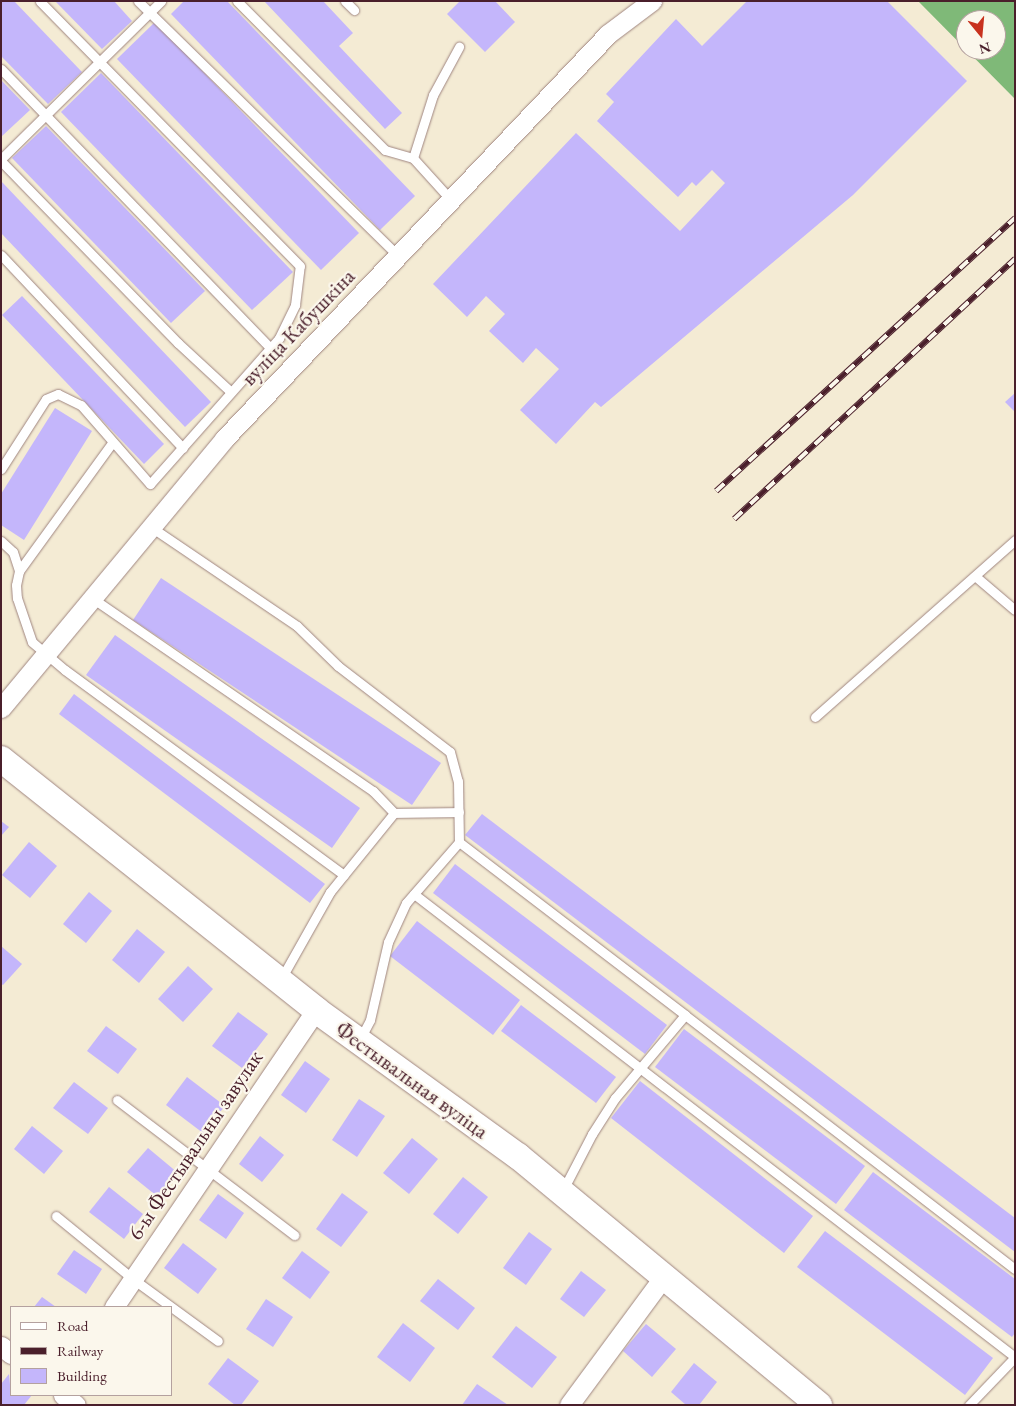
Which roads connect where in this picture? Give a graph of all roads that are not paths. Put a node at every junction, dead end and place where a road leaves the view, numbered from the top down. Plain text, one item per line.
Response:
1 (40, 1) edge
2 (138, 1) edge
3 (161, 1) edge
4 (237, 1) edge
5 (345, 1) edge
6 (652, 1) edge
7 (354, 10) dead end
8 (151, 13) junction
9 (459, 47) dead end
10 (100, 63) junction
11 (1, 69) edge
12 (45, 115) junction
13 (413, 158) junction
14 (1, 160) edge
15 (450, 199) junction
16 (1, 255) edge
17 (398, 256) junction
18 (270, 348) junction
19 (231, 392) junction
20 (112, 443) junction
21 (182, 448) junction
22 (1, 469) edge
23 (150, 527) junction
24 (1015, 540) edge
25 (1, 542) edge
26 (18, 571) junction
27 (975, 576) junction
28 (92, 598) junction
29 (1015, 610) edge
30 (46, 654) junction
31 (1, 708) edge
32 (815, 717) dead end
33 (1, 759) edge
34 (459, 812) junction
35 (394, 813) junction
36 (458, 842) junction
37 (344, 875) junction
38 (414, 894) junction
39 (280, 982) junction
40 (316, 1010) junction
41 (686, 1015) junction
42 (359, 1041) junction
43 (641, 1068) junction
44 (118, 1100) dead end
45 (207, 1170) junction
46 (562, 1192) junction
47 (56, 1216) dead end
48 (294, 1236) dead end
49 (1015, 1269) edge
50 (664, 1276) junction
51 (133, 1279) junction
52 (115, 1306) edge
53 (170, 1306) edge
54 (172, 1307) edge
55 (218, 1341) dead end
56 (1015, 1357) edge
57 (64, 1396) edge
58 (76, 1405) edge
59 (569, 1405) edge
60 (819, 1405) edge
61 (969, 1405) edge

1 - 10 lane
2 - 8 lane
3 - 8 lane
4 - 13 lane
5 - 7 lane
6 - 15 street, вуліца Кабушкіна
8 - 10 lane
8 - 17 lane
9 - 13 lane
10 - 12 lane
10 - 18 lane
11 - 12 lane
12 - 14 lane
12 - 18 lane
13 - 15 lane
14 - 19 lane
15 - 17 street, вуліца Кабушкіна
16 - 21 lane
17 - 23 street, вуліца Кабушкіна
18 - 19 lane
19 - 21 lane
20 - 21 lane
20 - 22 lane
20 - 26 lane
23 - 28 street, вуліца Кабушкіна
23 - 34 lane
24 - 27 lane
25 - 26 lane
26 - 30 lane
27 - 29 lane
27 - 32 lane
28 - 30 street, вуліца Кабушкіна
28 - 35 lane
30 - 31 street, вуліца Кабушкіна
30 - 37 lane
33 - 39 street, Фестывальная вуліца
34 - 35 lane
34 - 36 lane
35 - 37 lane
36 - 38 lane
36 - 41 lane
37 - 39 lane
38 - 42 lane
38 - 43 lane
39 - 40 street, Фестывальная вуліца
40 - 42 street, Фестывальная вуліца
40 - 45 street, 6-ы Фестывальны завулак
41 - 43 lane
41 - 49 lane
42 - 46 street, Фестывальная вуліца
43 - 46 lane
43 - 56 lane
44 - 45 lane
45 - 48 lane
45 - 51 street, 6-ы Фестывальны завулак
46 - 50 street, Фестывальная вуліца
47 - 51 lane
50 - 59 street
50 - 60 street, Фестывальная вуліца
51 - 52 street, 6-ы Фестывальны завулак
51 - 53 lane
54 - 55 lane
56 - 61 lane
57 - 58 street

